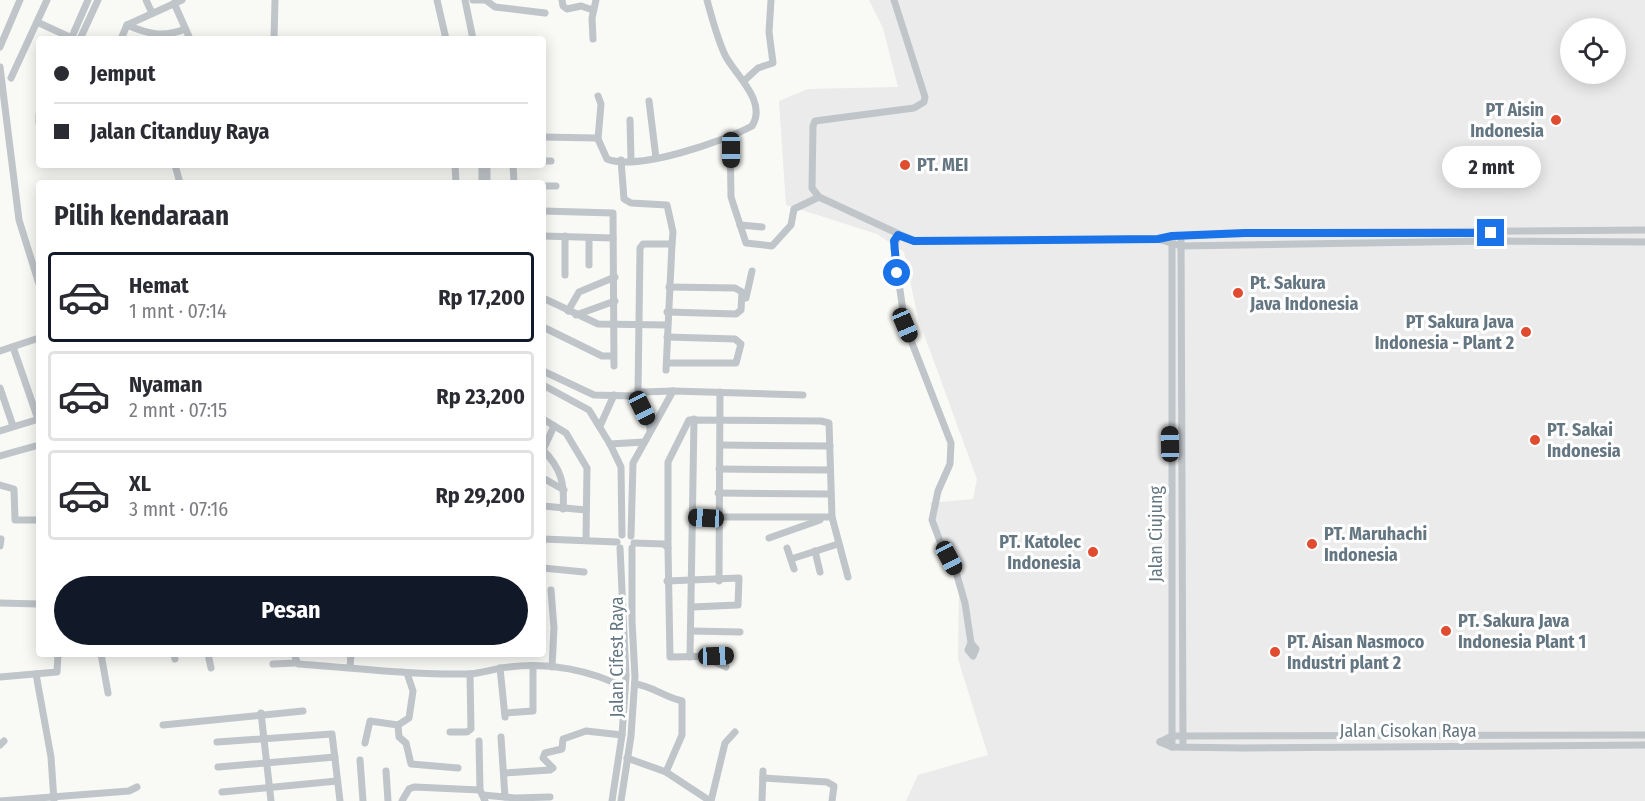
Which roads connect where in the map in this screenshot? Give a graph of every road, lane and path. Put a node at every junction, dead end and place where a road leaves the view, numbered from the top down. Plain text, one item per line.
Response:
1 (20, 0) edge
2 (46, 0) edge
3 (88, 0) edge
4 (98, 0) edge
5 (146, 0) edge
6 (274, 0) edge
7 (437, 0) edge
8 (465, 0) edge
9 (472, 0) edge
10 (562, 0) edge
11 (596, 0) edge
12 (707, 0) edge
13 (771, 0) edge
14 (894, 0) edge
15 (487, 1) edge
16 (178, 2) edge
17 (593, 9) junction
18 (152, 13) junction
19 (545, 13) dead end
20 (37, 22) junction
21 (127, 26) junction
22 (185, 29) junction
23 (67, 36) edge
24 (75, 36) edge
25 (76, 36) edge
26 (122, 36) edge
27 (188, 36) edge
28 (273, 36) edge
29 (445, 36) edge
30 (471, 36) edge
31 (593, 39) dead end
32 (0, 47) edge
33 (0, 67) edge
34 (11, 78) dead end
35 (745, 80) junction
36 (598, 96) dead end
37 (649, 101) dead end
38 (630, 120) dead end
39 (730, 135) junction
40 (546, 137) edge
41 (598, 140) junction
42 (656, 158) junction
43 (631, 159) junction
44 (621, 160) junction
45 (546, 186) edge
46 (556, 186) dead end
47 (819, 197) junction
48 (546, 211) edge
49 (740, 225) junction
50 (762, 227) dead end
51 (1645, 230) edge
52 (894, 232) junction
53 (546, 236) edge
54 (565, 236) junction
55 (1172, 236) junction
56 (1181, 236) junction
57 (1490, 237) junction
58 (589, 238) junction
59 (613, 238) junction
60 (1158, 239) junction
61 (1645, 242) edge
62 (672, 244) junction
63 (1172, 245) junction
64 (1181, 246) junction
65 (589, 265) dead end
66 (752, 271) dead end
67 (36, 273) edge
68 (565, 275) dead end
69 (615, 277) junction
70 (669, 287) junction
71 (546, 299) edge
72 (615, 301) junction
73 (742, 301) junction
74 (568, 310) junction
75 (667, 312) junction
76 (576, 315) junction
77 (638, 323) junction
78 (615, 324) junction
79 (667, 325) junction
80 (546, 328) edge
81 (667, 337) junction
82 (36, 341) edge
83 (13, 347) junction
84 (0, 351) edge
85 (614, 356) junction
86 (614, 366) dead end
87 (546, 373) edge
88 (546, 387) edge
89 (0, 388) edge
90 (673, 391) junction
91 (720, 392) junction
92 (614, 395) junction
93 (635, 395) junction
94 (803, 395) dead end
95 (3, 404) edge
96 (36, 412) edge
97 (694, 419) junction
98 (720, 420) junction
99 (36, 421) edge
100 (546, 421) edge
101 (13, 426) junction
102 (554, 426) junction
103 (600, 426) junction
104 (0, 431) edge
105 (650, 432) junction
106 (644, 442) junction
107 (546, 443) edge
108 (610, 444) junction
109 (720, 445) junction
110 (36, 446) edge
111 (830, 446) junction
112 (546, 454) edge
113 (0, 456) edge
114 (719, 469) junction
115 (830, 470) junction
116 (546, 480) edge
117 (0, 485) edge
118 (564, 490) junction
119 (718, 493) junction
120 (830, 494) junction
121 (546, 506) edge
122 (563, 509) junction
123 (586, 510) junction
124 (693, 517) junction
125 (832, 517) junction
126 (719, 518) junction
127 (821, 519) junction
128 (36, 520) edge
129 (769, 538) dead end
130 (1, 539) edge
131 (546, 539) edge
132 (586, 540) junction
133 (620, 542) junction
134 (632, 542) junction
135 (838, 544) junction
136 (0, 546) edge
137 (668, 548) junction
138 (787, 548) dead end
139 (815, 551) junction
140 (791, 559) junction
141 (546, 568) edge
142 (794, 569) dead end
143 (820, 572) dead end
144 (848, 577) dead end
145 (693, 580) junction
146 (719, 580) junction
147 (667, 581) junction
148 (585, 582) dead end
149 (551, 590) dead end
150 (0, 603) edge
151 (36, 604) edge
152 (692, 607) junction
153 (691, 631) junction
154 (740, 632) dead end
155 (971, 644) dead end
156 (729, 656) dead end
157 (58, 657) edge
158 (102, 657) edge
159 (209, 657) edge
160 (294, 657) edge
161 (351, 657) edge
162 (690, 657) junction
163 (702, 657) junction
164 (295, 663) junction
165 (273, 664) dead end
166 (533, 666) junction
167 (350, 667) junction
168 (552, 667) junction
169 (726, 667) dead end
170 (211, 668) dead end
171 (500, 668) junction
172 (407, 673) junction
173 (36, 674) junction
174 (470, 674) junction
175 (626, 676) junction
176 (0, 677) edge
177 (635, 680) junction
178 (625, 688) junction
179 (108, 693) dead end
180 (303, 711) dead end
181 (261, 713) junction
182 (163, 725) dead end
183 (398, 725) junction
184 (450, 732) dead end
185 (735, 732) dead end
186 (622, 735) junction
187 (1183, 735) junction
188 (1645, 735) edge
189 (1172, 736) junction
190 (501, 737) dead end
191 (264, 738) junction
192 (479, 741) dead end
193 (217, 742) dead end
194 (365, 743) dead end
195 (1645, 745) edge
196 (1172, 747) junction
197 (1183, 747) junction
198 (335, 757) junction
199 (627, 758) junction
200 (360, 760) dead end
201 (266, 761) junction
202 (218, 767) dead end
203 (458, 768) dead end
204 (386, 771) dead end
205 (666, 772) junction
206 (505, 773) junction
207 (337, 781) junction
208 (270, 786) junction
209 (137, 787) dead end
210 (222, 792) dead end
211 (483, 795) edge
212 (550, 797) dead end
213 (54, 798) edge
214 (505, 798) junction
215 (517, 800) edge
216 (0, 801) edge
217 (271, 801) edge
218 (340, 801) edge
219 (363, 801) edge
220 (388, 801) edge
221 (402, 801) edge
222 (612, 801) edge
223 (621, 801) edge
224 (711, 801) edge
225 (762, 801) edge
226 (832, 801) edge

1 - 32 street
2 - 20 street
3 - 24 street
4 - 25 street
5 - 18 street
6 - 28 street
7 - 29 street
8 - 30 street
9 - 15 street
10 - 17 street
11 - 17 street
12 - 35 street
13 - 35 street
14 - 47 street
15 - 19 street
16 - 18 street
16 - 22 street
17 - 31 street
18 - 21 street
20 - 23 street
20 - 34 street
21 - 22 street
21 - 26 street
22 - 27 street
33 - 67 street
35 - 39 street
36 - 41 street
37 - 42 street
38 - 43 street
39 - 42 street
39 - 49 street
40 - 41 street
41 - 44 street
42 - 43 street
43 - 44 street
44 - 62 street
45 - 46 street
47 - 49 street
47 - 52 street
48 - 59 street
49 - 50 street
51 - 57 street
52 - 60 street
52 - 155 street
53 - 54 street
54 - 58 street
54 - 68 street
55 - 56 street
55 - 60 street
55 - 63 street, Jalan Ciujung
56 - 57 street
56 - 64 street
57 - 61 street
57 - 64 street
58 - 59 street
58 - 65 street
59 - 69 street
60 - 63 street
62 - 70 street
62 - 77 street
63 - 64 street
63 - 189 street, Jalan Ciujung
64 - 187 street
66 - 73 street
69 - 72 street
69 - 74 street
70 - 73 street
70 - 75 street
71 - 74 street
72 - 76 street
72 - 78 street
73 - 75 street
74 - 76 street
75 - 79 street
76 - 78 street
77 - 78 street
77 - 79 street
77 - 93 street
78 - 85 street
79 - 81 street
80 - 85 street
81 - 81 street
82 - 83 street
83 - 84 street
83 - 96 street
85 - 86 street
87 - 92 street
88 - 103 street
89 - 95 street
90 - 91 street
90 - 93 street
90 - 105 street
91 - 94 street
91 - 98 street
92 - 93 street
92 - 103 street
93 - 105 street
95 - 101 street
97 - 98 street
97 - 124 street
97 - 137 street
98 - 109 street
98 - 111 street
99 - 101 street
100 - 102 street
101 - 104 street
102 - 107 street
102 - 123 street
103 - 108 street
105 - 106 street
106 - 108 street
106 - 134 street, Jalan Cifest Raya
108 - 133 street, Jalan Cifest Raya
109 - 111 street
109 - 114 street
110 - 113 street
111 - 115 street
112 - 118 street
114 - 115 street
114 - 119 street
115 - 120 street
116 - 118 street
117 - 128 street
118 - 122 street
119 - 120 street
119 - 126 street
120 - 125 street
121 - 122 street
122 - 123 street
123 - 132 street
124 - 126 street
124 - 145 street
125 - 127 street
125 - 135 street
126 - 127 street
126 - 146 street
127 - 129 street
130 - 136 street
131 - 132 street
132 - 133 street
133 - 134 street
133 - 134 street
133 - 175 street, Jalan Cifest Raya
134 - 137 street
134 - 177 street, Jalan Cifest Raya
135 - 139 street
135 - 144 street
137 - 147 street
138 - 140 street
139 - 140 street
139 - 143 street
140 - 142 street
141 - 148 street
145 - 146 street
145 - 147 street
145 - 152 street
146 - 152 street
147 - 162 street
149 - 168 street
150 - 151 street
152 - 153 street
153 - 154 street
153 - 162 street
156 - 163 street
157 - 173 street
158 - 179 street
159 - 170 street
160 - 164 street
161 - 167 street
162 - 163 street
163 - 169 street
164 - 165 street
164 - 167 street
166 - 168 street
166 - 171 street
166 - 171 street
167 - 172 street
168 - 178 street
171 - 174 street
172 - 174 street
172 - 183 street
173 - 176 street
173 - 213 street
174 - 184 street
175 - 177 street
175 - 178 street, Jalan Cifest Raya
177 - 199 street, Jalan Cifest Raya
177 - 205 street
178 - 186 street, Jalan Cifest Raya
180 - 181 street
181 - 182 street
181 - 191 street
183 - 194 street
183 - 203 street
185 - 224 street
186 - 206 street
186 - 222 street, Jalan Cifest Raya
187 - 188 street, Jalan Cisokan Raya
187 - 189 street, Jalan Cisokan Raya
187 - 197 street
189 - 196 street, Jalan Ciujung
189 - 196 street
190 - 206 street
191 - 193 street
191 - 198 street
191 - 201 street
192 - 211 street
195 - 197 street, Jalan Cisokan Raya
196 - 197 street, Jalan Cisokan Raya
198 - 201 street
198 - 207 street
199 - 205 street
199 - 223 street, Jalan Cifest Raya
200 - 219 street
201 - 202 street
201 - 208 street
204 - 220 street
205 - 224 street
206 - 214 street
207 - 208 street
207 - 218 street
208 - 210 street
208 - 217 street
209 - 213 street
211 - 214 street
211 - 221 street
212 - 215 street
213 - 216 street
214 - 215 street
225 - 226 street

